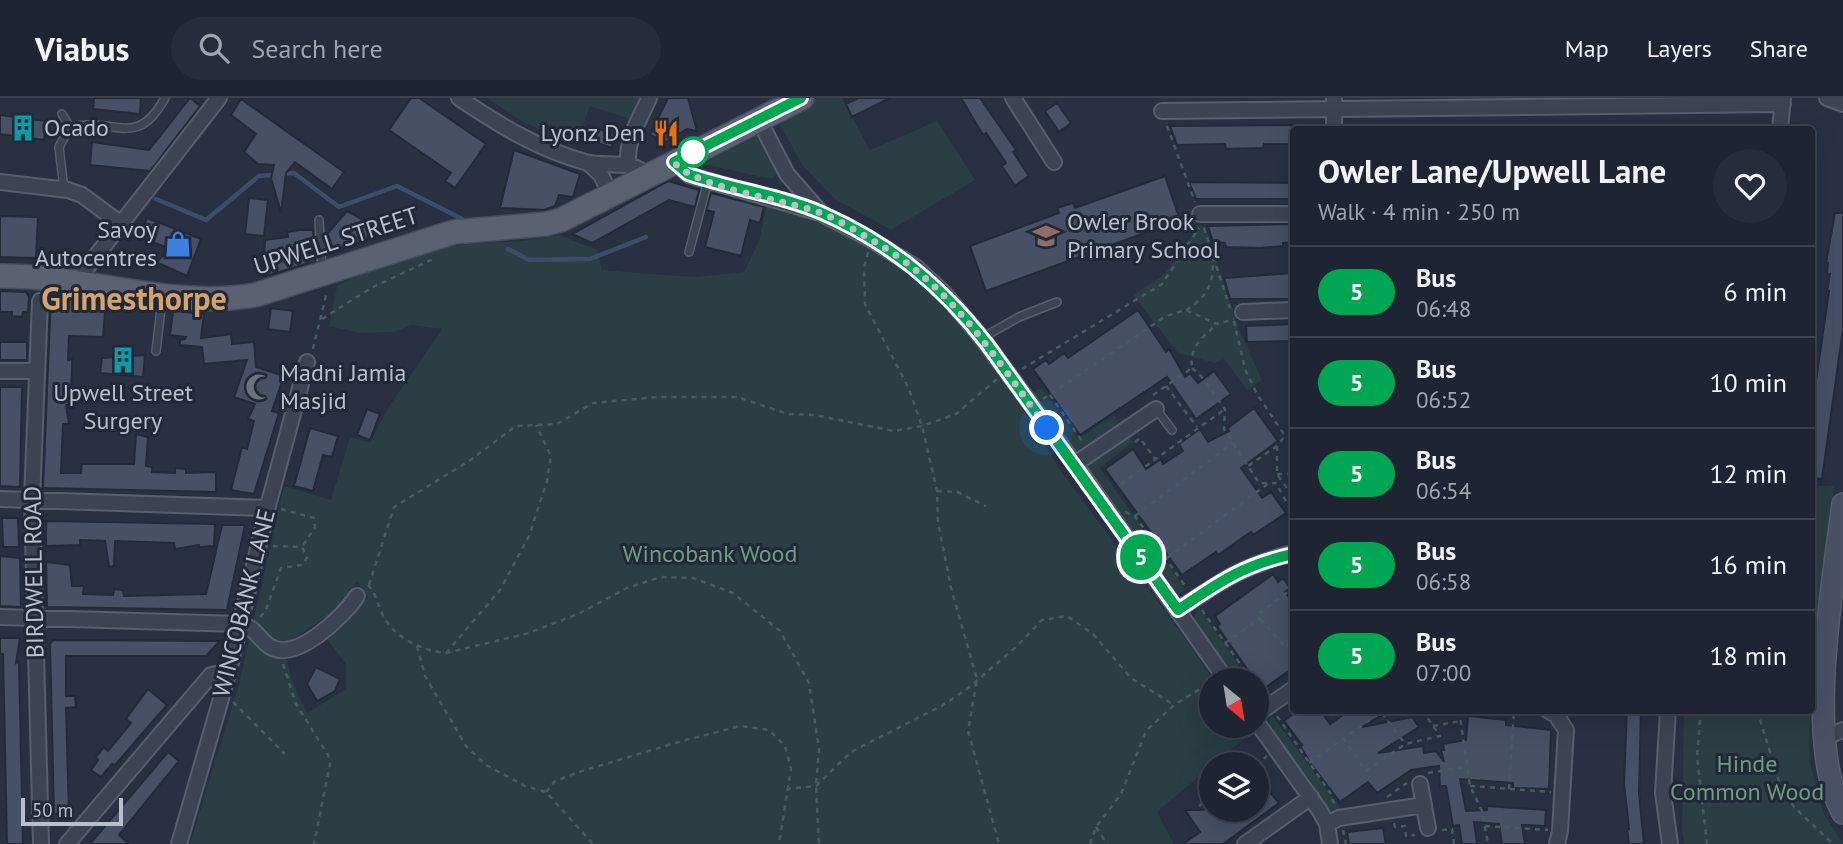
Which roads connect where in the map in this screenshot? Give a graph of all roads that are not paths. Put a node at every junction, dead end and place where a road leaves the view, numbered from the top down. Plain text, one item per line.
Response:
1 (165, 98) edge
2 (219, 98) edge
3 (459, 98) edge
4 (649, 98) edge
5 (802, 98) edge
6 (1013, 98) edge
7 (1827, 98) edge
8 (1783, 101) edge
9 (1334, 104) edge
10 (1843, 104) edge
11 (1162, 111) road end
12 (62, 114) dead end
13 (758, 118) junction
14 (1334, 126) edge
15 (1780, 126) edge
16 (70, 127) junction
17 (674, 162) junction
18 (1054, 162) dead end
19 (588, 163) junction
20 (638, 171) junction
21 (787, 174) junction
22 (0, 182) edge
23 (713, 183) junction
24 (64, 189) junction
25 (611, 196) junction
26 (776, 200) junction
27 (820, 213) junction
28 (1200, 214) road end
29 (1290, 214) edge
30 (319, 220) dead end
31 (121, 224) junction
32 (689, 252) dead end
33 (325, 273) junction
34 (0, 276) edge
35 (75, 283) junction
36 (162, 296) junction
37 (40, 301) dead end
38 (1057, 302) dead end
39 (1290, 310) edge
40 (1238, 316) road end
41 (982, 338) junction
42 (156, 351) dead end
43 (307, 362) road end
44 (0, 371) edge
45 (36, 371) junction
46 (1156, 409) joint
47 (1172, 430) dead end
48 (1075, 464) junction
49 (0, 499) edge
50 (32, 499) junction
51 (1843, 504) edge
52 (267, 508) junction
53 (1290, 555) edge
54 (357, 596) road end
55 (1178, 610) junction
56 (1836, 612) edge
57 (0, 617) edge
58 (34, 617) junction
59 (245, 625) junction
60 (1218, 668) edge
61 (229, 671) junction
62 (1290, 691) edge
63 (1269, 707) edge
64 (1554, 714) edge
65 (1668, 714) edge
66 (1833, 734) edge
67 (1268, 738) edge
68 (1420, 784) dead end
69 (1311, 797) junction
70 (1424, 805) junction
71 (1843, 813) edge
72 (1333, 821) junction
73 (1428, 831) road end
74 (1559, 837) edge
75 (41, 844) edge
76 (67, 844) edge
77 (179, 844) edge
78 (1245, 844) edge
79 (1330, 844) edge
80 (1670, 844) edge

1 - 16 lane
2 - 31 street
3 - 19 street
4 - 20 street
5 - 13 main road, UPWELL STREET
6 - 18 street
7 - 10 street
8 - 9 street
8 - 15 street
9 - 11 street
9 - 14 street
12 - 16 lane
13 - 17 main road, UPWELL STREET
13 - 21 street
16 - 24 lane
17 - 20 main road, UPWELL STREET
17 - 23 street
19 - 20 street
19 - 25 street
20 - 25 main road, UPWELL STREET
21 - 26 street
21 - 27 street
22 - 24 street
23 - 26 street
23 - 32 lane
24 - 31 street
25 - 33 main road, UPWELL STREET
26 - 27 street
27 - 41 street
28 - 29 street
30 - 33 lane
31 - 35 street
33 - 36 main road, UPWELL STREET
34 - 35 main road, UPWELL STREET
35 - 36 main road, UPWELL STREET
36 - 42 lane
37 - 45 street, BIRDWELL ROAD
38 - 41 lane
39 - 40 street
41 - 48 street
43 - 52 street, WINCOBANK LANE
44 - 45 street
45 - 50 street, BIRDWELL ROAD
46 - 47 lane
46 - 48 street
48 - 55 street
49 - 50 street
50 - 52 street
50 - 58 street, BIRDWELL ROAD
51 - 56 main road
52 - 59 street, WINCOBANK LANE
53 - 55 street
54 - 59 street
55 - 60 street
56 - 66 main road
57 - 58 street
58 - 59 street
58 - 75 street, BIRDWELL ROAD
59 - 61 street, WINCOBANK LANE
61 - 76 street
61 - 77 street, WINCOBANK LANE
62 - 63 street
64 - 74 street
65 - 80 street
66 - 71 main road
67 - 69 street
68 - 70 street
69 - 72 street
69 - 78 street
70 - 72 street
70 - 73 street
72 - 79 street

